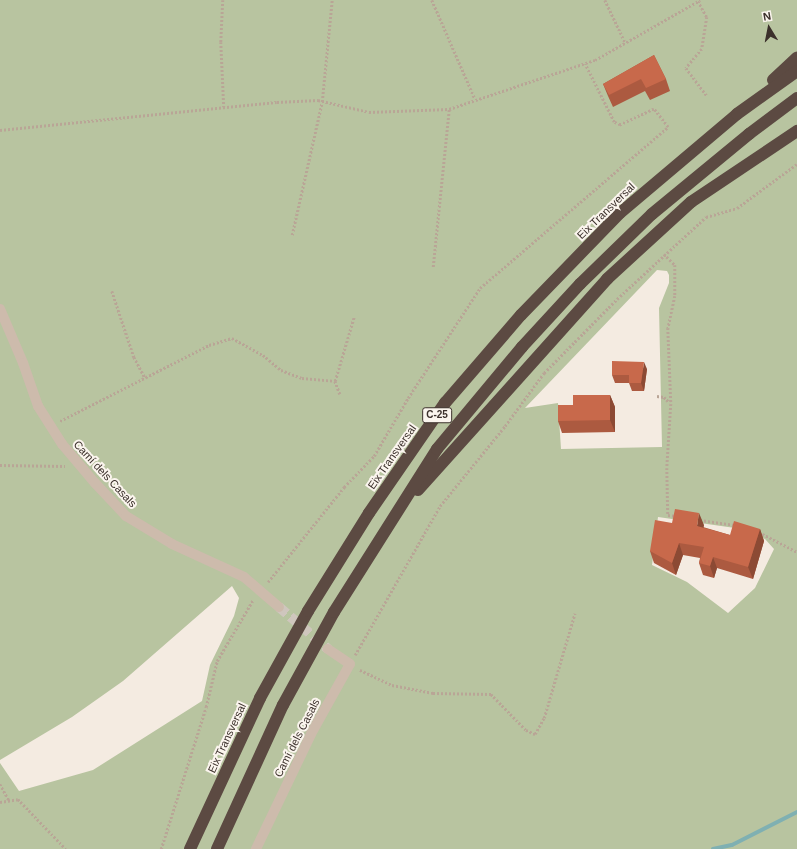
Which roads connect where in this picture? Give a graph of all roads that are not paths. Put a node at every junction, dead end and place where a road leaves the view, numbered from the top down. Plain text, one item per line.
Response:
1 (797, 58) edge
2 (797, 71) edge
3 (797, 98) edge
4 (737, 114) junction
5 (797, 131) edge
6 (0, 309) edge
7 (386, 528) junction
8 (279, 607) tunnel mouth
9 (328, 649) tunnel mouth
10 (190, 849) edge
11 (217, 849) edge
12 (256, 849) edge

1 - 4 highway
2 - 4 highway, Eix Transversal / C-25
3 - 7 highway, C-25
4 - 10 highway, Eix Transversal / C-25
5 - 7 highway
6 - 8 street, Camí dels Casals
7 - 11 highway, C-25
9 - 12 street, Camí dels Casals

